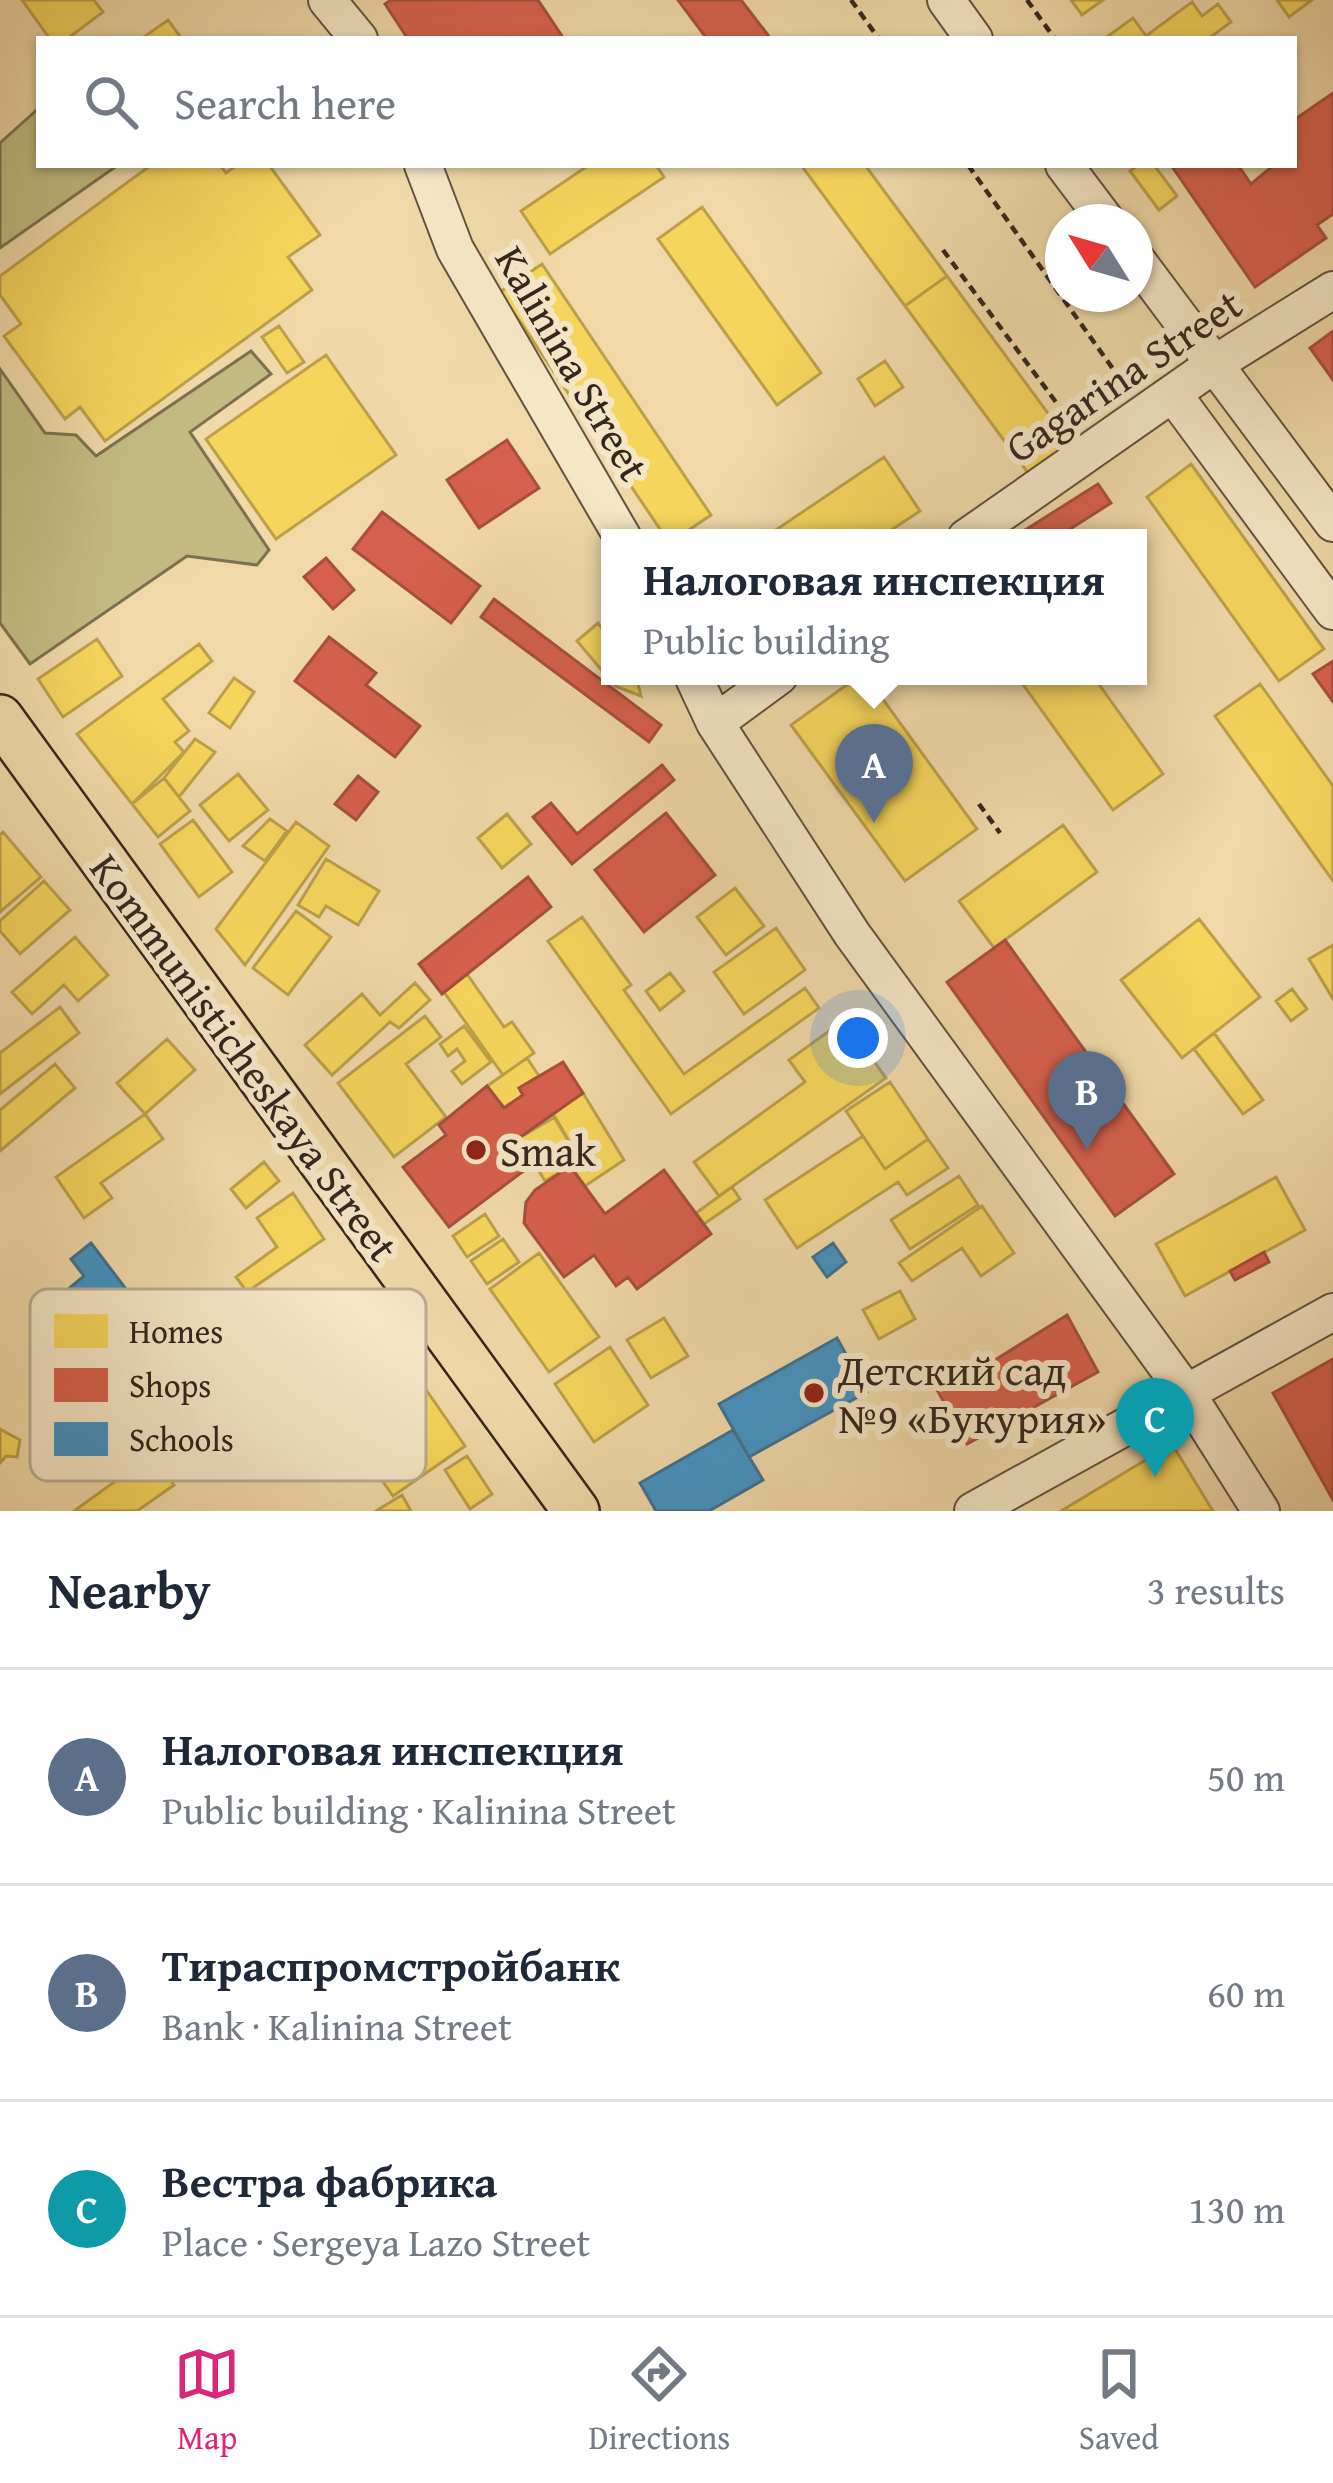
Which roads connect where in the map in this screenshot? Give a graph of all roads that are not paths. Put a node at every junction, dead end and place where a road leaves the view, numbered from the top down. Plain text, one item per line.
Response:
1 (327, 0) edge
2 (946, 0) edge
3 (357, 36) edge
4 (972, 36) edge
5 (423, 168) edge
6 (1066, 168) edge
7 (1093, 204) edge
8 (1153, 281) edge
9 (1333, 290) edge
10 (1216, 363) junction
11 (1159, 404) junction
12 (1333, 523) edge
13 (618, 529) edge
14 (979, 529) edge
15 (1333, 611) edge
16 (697, 685) edge
17 (767, 685) edge
18 (0, 718) edge
19 (715, 723) junction
20 (415, 1289) edge
21 (426, 1304) edge
22 (1333, 1312) edge
23 (1187, 1394) junction
24 (576, 1511) edge
25 (973, 1511) edge
26 (1261, 1511) edge

1 - 3 street
2 - 4 street
5 - 13 street, Kalinina Street
6 - 7 street
8 - 10 street
9 - 10 street, Gagarina Street
10 - 11 street, Gagarina Street
10 - 12 street
11 - 14 street, Gagarina Street
11 - 15 street
16 - 19 street
17 - 19 street
18 - 20 main road, Kommunisticheskaya Street
19 - 23 street
21 - 24 main road, Kommunisticheskaya Street
22 - 23 street
23 - 25 street
23 - 26 street

